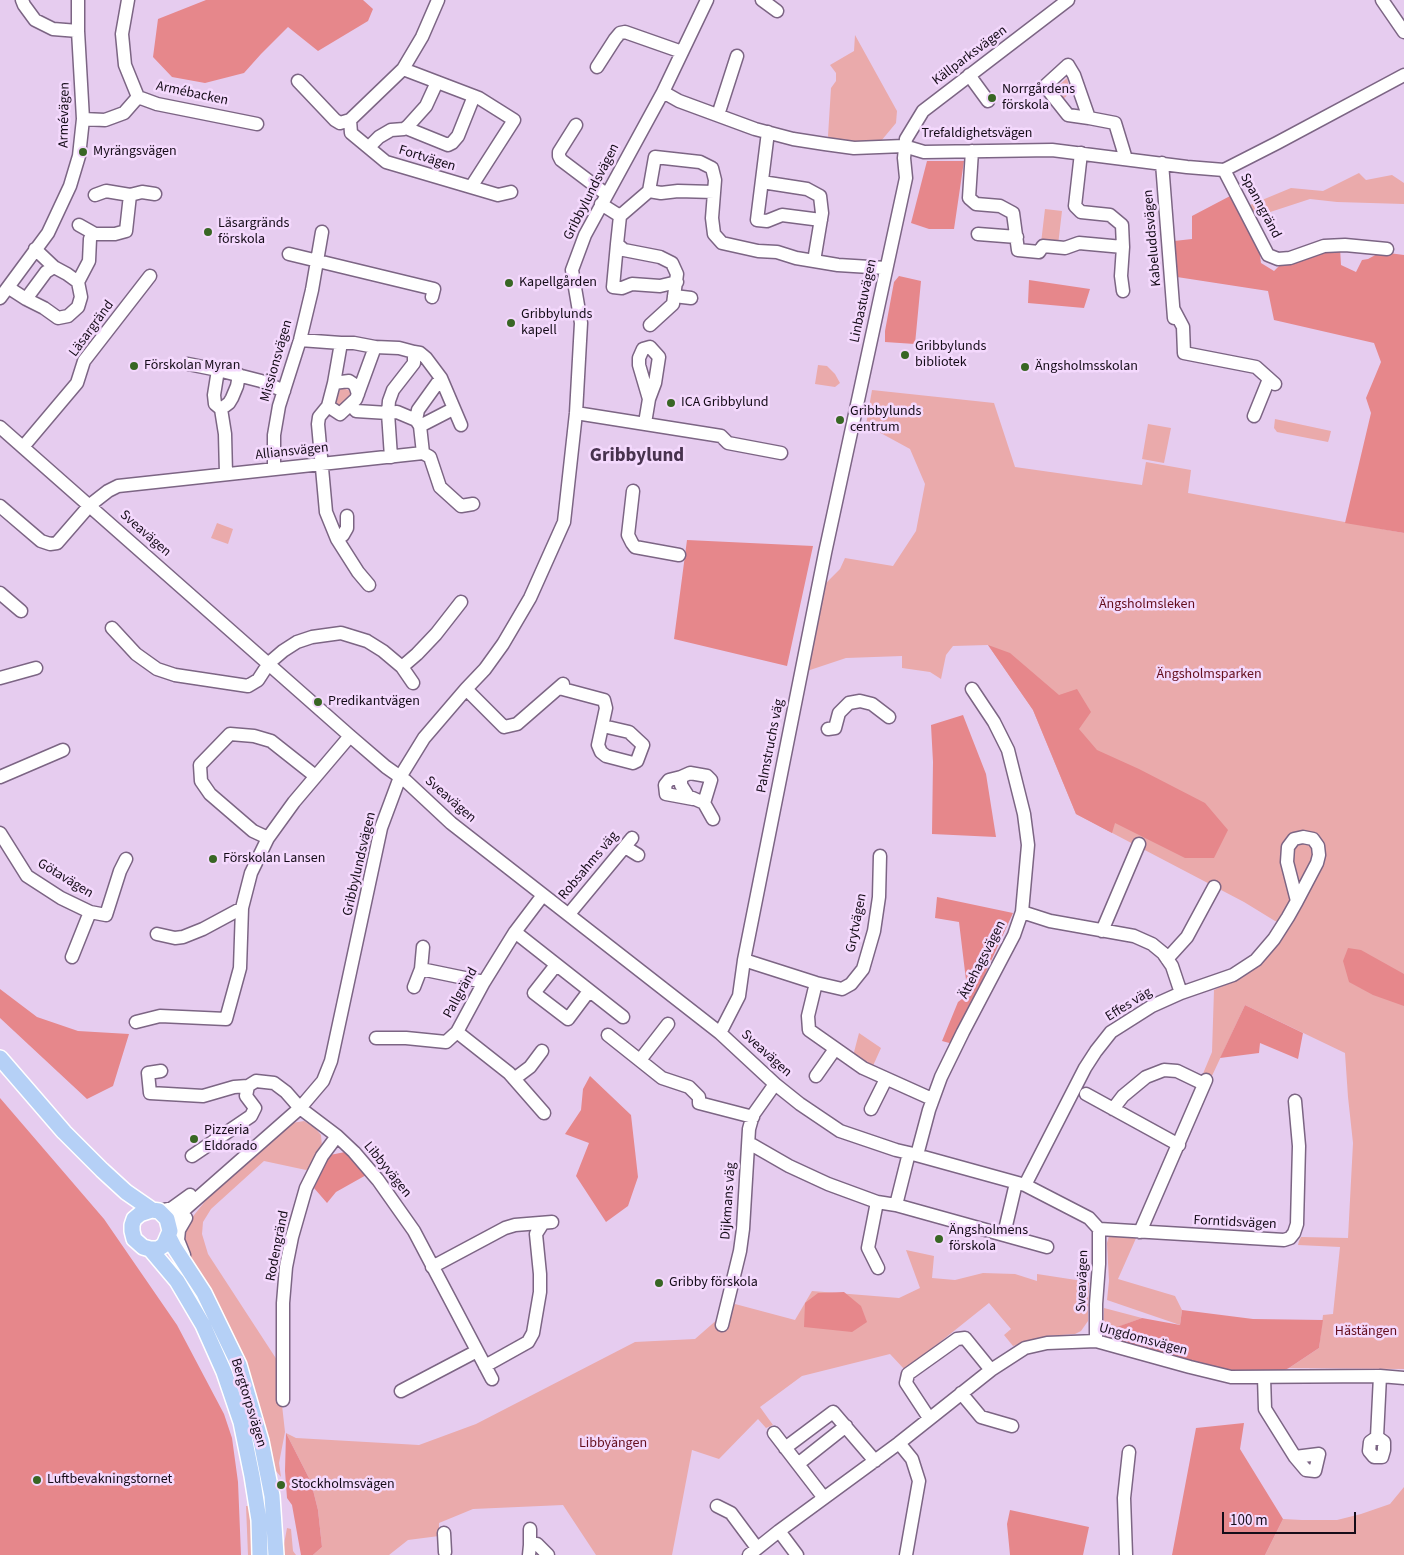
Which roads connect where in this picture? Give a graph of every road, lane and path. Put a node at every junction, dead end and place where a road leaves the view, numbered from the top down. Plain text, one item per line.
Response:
1 (22, 0) edge
2 (78, 0) edge
3 (128, 0) edge
4 (707, 0) edge
5 (762, 0) edge
6 (1068, 0) edge
7 (1382, 0) edge
8 (434, 1) edge
9 (778, 11) dead end
10 (78, 31) junction
11 (1404, 32) edge
12 (682, 52) junction
13 (737, 56) dead end
14 (598, 67) dead end
15 (403, 69) junction
16 (969, 75) junction
17 (1404, 75) edge
18 (298, 82) dead end
19 (436, 82) junction
20 (663, 92) junction
21 (474, 96) junction
22 (138, 98) junction
23 (988, 101) dead end
24 (718, 115) junction
25 (1089, 118) dead end
26 (83, 119) junction
27 (350, 120) junction
28 (257, 124) dead end
29 (576, 125) dead end
30 (406, 128) junction
31 (768, 132) junction
32 (904, 146) junction
33 (369, 147) junction
34 (972, 151) junction
35 (1081, 153) junction
36 (1126, 159) junction
37 (1162, 163) junction
38 (1224, 170) junction
39 (762, 182) junction
40 (470, 187) junction
41 (649, 191) junction
42 (503, 192) dead end
43 (714, 192) junction
44 (155, 194) dead end
45 (95, 195) dead end
46 (130, 195) junction
47 (603, 199) junction
48 (620, 216) junction
49 (822, 220) junction
50 (79, 225) dead end
51 (322, 232) dead end
52 (93, 233) junction
53 (978, 234) dead end
54 (1017, 237) junction
55 (617, 244) junction
56 (1123, 247) junction
57 (35, 249) junction
58 (1387, 249) dead end
59 (289, 254) dead end
60 (814, 261) junction
61 (317, 262) junction
62 (54, 267) junction
63 (886, 268) junction
64 (150, 276) dead end
65 (78, 282) junction
66 (677, 282) junction
67 (9, 288) junction
68 (1123, 291) dead end
69 (674, 296) junction
70 (432, 297) dead end
71 (0, 298) edge
72 (690, 298) dead end
73 (26, 300) junction
74 (650, 325) dead end
75 (300, 340) junction
76 (341, 343) junction
77 (375, 346) junction
78 (414, 352) junction
79 (188, 364) dead end
80 (218, 370) junction
81 (239, 375) junction
82 (441, 378) junction
83 (334, 383) junction
84 (284, 391) junction
85 (358, 394) junction
86 (649, 400) dead end
87 (351, 405) junction
88 (328, 406) junction
89 (221, 409) junction
90 (453, 410) junction
91 (388, 413) junction
92 (576, 413) junction
93 (1254, 416) dead end
94 (418, 423) junction
95 (645, 423) junction
96 (461, 425) dead end
97 (0, 427) edge
98 (23, 447) junction
99 (423, 453) junction
100 (781, 453) dead end
101 (390, 457) junction
102 (846, 462) joint
103 (321, 464) junction
104 (274, 469) junction
105 (226, 474) junction
106 (633, 491) dead end
107 (473, 504) dead end
108 (90, 505) junction
109 (0, 506) edge
110 (347, 516) dead end
111 (337, 539) junction
112 (679, 554) dead end
113 (369, 585) dead end
114 (0, 593) edge
115 (461, 602) dead end
116 (21, 611) dead end
117 (112, 628) dead end
118 (269, 663) junction
119 (402, 667) junction
120 (36, 668) dead end
121 (0, 678) edge
122 (413, 683) dead end
123 (466, 689) junction
124 (972, 689) dead end
125 (889, 717) dead end
126 (603, 726) dead end
127 (828, 729) dead end
128 (350, 736) junction
129 (63, 750) dead end
130 (314, 776) junction
131 (0, 777) edge
132 (400, 777) junction
133 (699, 801) junction
134 (713, 820) dead end
135 (0, 833) edge
136 (268, 838) junction
137 (1139, 844) dead end
138 (638, 855) dead end
139 (880, 856) dead end
140 (126, 859) dead end
141 (1214, 887) dead end
142 (543, 896) junction
143 (1297, 901) dead end
144 (242, 908) junction
145 (90, 912) junction
146 (1022, 912) junction
147 (569, 914) junction
148 (1102, 930) junction
149 (515, 932) junction
150 (157, 934) dead end
151 (423, 947) dead end
152 (72, 957) dead end
153 (1167, 959) junction
154 (744, 960) junction
155 (556, 965) junction
156 (421, 969) junction
157 (484, 982) junction
158 (816, 983) junction
159 (414, 987) dead end
160 (589, 991) junction
161 (1181, 992) junction
162 (623, 1017) dead end
163 (136, 1022) dead end
164 (668, 1024) dead end
165 (456, 1032) junction
166 (720, 1033) junction
167 (608, 1035) dead end
168 (376, 1038) dead end
169 (836, 1049) junction
170 (542, 1051) dead end
171 (0, 1058) edge
172 (640, 1060) junction
173 (161, 1071) dead end
174 (816, 1076) dead end
175 (514, 1079) junction
176 (886, 1079) junction
177 (775, 1084) junction
178 (248, 1086) junction
179 (1086, 1094) dead end
180 (932, 1099) junction
181 (1296, 1101) dead end
182 (300, 1108) junction
183 (1113, 1109) junction
184 (871, 1110) dead end
185 (544, 1113) dead end
186 (753, 1117) junction
187 (337, 1136) junction
188 (749, 1143) junction
189 (1179, 1145) junction
190 (913, 1154) junction
191 (192, 1156) dead end
192 (102, 1170) junction
193 (222, 1176) junction
194 (1021, 1184) junction
195 (877, 1202) junction
196 (896, 1205) junction
197 (156, 1210) junction
198 (134, 1219) junction
199 (1099, 1229) junction
200 (1140, 1232) junction
201 (169, 1234) junction
202 (1004, 1234) junction
203 (1047, 1247) dead end
204 (150, 1249) junction
205 (432, 1266) junction
206 (878, 1268) dead end
207 (204, 1293) junction
208 (722, 1325) dead end
209 (1096, 1341) junction
210 (477, 1352) junction
211 (484, 1366) junction
212 (990, 1370) junction
213 (1380, 1376) junction
214 (1264, 1377) junction
215 (1404, 1378) edge
216 (492, 1379) dead end
217 (401, 1391) dead end
218 (961, 1394) junction
219 (283, 1400) dead end
220 (929, 1418) junction
221 (846, 1426) junction
222 (1012, 1426) dead end
223 (774, 1433) dead end
224 (1377, 1437) dead end
225 (899, 1443) junction
226 (785, 1448) junction
227 (1129, 1452) dead end
228 (1295, 1457) dead end
229 (875, 1460) junction
230 (798, 1464) junction
231 (824, 1498) junction
232 (717, 1506) dead end
233 (530, 1529) dead end
234 (779, 1531) junction
235 (444, 1532) dead end
236 (530, 1550) edge
237 (753, 1552) edge
238 (444, 1554) edge
239 (260, 1555) edge
240 (276, 1555) edge
241 (548, 1555) edge
242 (797, 1555) edge
243 (906, 1555) edge
244 (1126, 1555) edge

1 - 10 street
2 - 10 street, Armévägen
3 - 22 street, Armébacken
4 - 12 street, Gribbylundsvägen
5 - 9 street
6 - 16 street, Källparksvägen
7 - 11 street
8 - 15 street
10 - 26 street, Armévägen
12 - 14 street
12 - 20 street, Gribbylundsvägen
13 - 24 street
15 - 19 street
15 - 27 street
16 - 23 street
16 - 32 street, Källparksvägen
17 - 38 street
18 - 27 street
19 - 21 street
19 - 30 street
20 - 24 street, Trefaldighetsvägen
20 - 47 street, Gribbylundsvägen
21 - 30 street
21 - 40 street
22 - 26 street, Armébacken
22 - 28 street, Armébacken
24 - 31 street, Trefaldighetsvägen
25 - 36 street
26 - 57 street, Armévägen
27 - 33 street, Fortvägen
29 - 47 street
30 - 33 street
31 - 32 street, Trefaldighetsvägen
31 - 39 street
32 - 34 street, Trefaldighetsvägen
32 - 63 street, Linbastuvägen
33 - 40 street, Fortvägen
34 - 35 street, Trefaldighetsvägen
34 - 54 street
35 - 36 street, Trefaldighetsvägen
35 - 56 street
36 - 37 street, Trefaldighetsvägen
37 - 38 street, Trefaldighetsvägen
37 - 93 street, Kabeluddsvägen
38 - 58 street, Spanngränd
39 - 49 street
39 - 49 street
40 - 42 street, Fortvägen
41 - 43 street
41 - 43 street
41 - 48 street
43 - 60 street
44 - 46 street
45 - 46 street
46 - 52 street
47 - 48 street
47 - 92 street, Gribbylundsvägen
48 - 55 street
49 - 60 street
50 - 52 street
51 - 61 street, Missionsvägen
52 - 65 street
53 - 54 street
54 - 56 street
55 - 66 street
55 - 66 street
56 - 68 street
57 - 62 street
57 - 67 street, Armévägen
59 - 61 street
60 - 63 street
61 - 70 street
61 - 75 street, Missionsvägen
62 - 65 street
62 - 73 street
63 - 102 street, Linbastuvägen
64 - 98 street, Läsargränd
65 - 73 street
66 - 69 street
67 - 71 street, Armévägen
67 - 73 street
69 - 72 street
69 - 74 street
75 - 76 street
75 - 84 street, Missionsvägen
76 - 77 street
76 - 83 street
77 - 78 street
77 - 85 street
78 - 82 street
78 - 91 street
79 - 80 street
80 - 81 street
80 - 89 street
81 - 84 street
81 - 89 street
82 - 90 street
82 - 94 street
83 - 85 street
83 - 88 street
84 - 104 street, Missionsvägen
85 - 87 street
86 - 95 street
87 - 88 street
87 - 91 street
88 - 103 street
89 - 105 street
90 - 94 street
90 - 96 street
91 - 94 street
91 - 101 street
92 - 95 street
92 - 123 street, Gribbylundsvägen
94 - 99 street
95 - 100 street
97 - 98 street, Sveavägen
98 - 108 street, Sveavägen
99 - 101 street, Alliansvägen
99 - 107 street
101 - 103 street, Alliansvägen
102 - 154 street, Palmstruchs väg
103 - 104 street, Alliansvägen
103 - 111 street
104 - 105 street, Alliansvägen
105 - 108 street, Alliansvägen
106 - 112 street
108 - 109 street, Alliansvägen
108 - 118 street, Sveavägen
110 - 111 street
111 - 113 street
114 - 116 street
115 - 119 street
117 - 118 street
118 - 119 street
118 - 128 street, Sveavägen
119 - 122 street
120 - 121 street
123 - 126 street
123 - 132 street, Gribbylundsvägen
124 - 146 street, Ättehagsvägen
125 - 127 street
128 - 130 street
128 - 132 street, Sveavägen
129 - 131 street
130 - 136 street
130 - 136 street
132 - 142 street, Sveavägen
132 - 182 street, Gribbylundsvägen
133 - 133 street
133 - 134 street
135 - 145 street, Götavägen
136 - 144 street
137 - 148 street
138 - 147 street, Robsahms väg
139 - 158 street, Grytvägen
140 - 145 street, Götavägen
141 - 153 street
142 - 147 street, Sveavägen
142 - 149 street, Pallgränd
143 - 161 street, Effes väg
144 - 150 street
144 - 163 street
145 - 152 street
146 - 148 street
146 - 180 street, Ättehagsvägen
147 - 166 street, Sveavägen
148 - 153 street
149 - 155 street
149 - 157 street, Pallgränd
151 - 156 street
153 - 161 street
154 - 158 street, Grytvägen
154 - 166 street, Palmstruchs väg
155 - 160 street
155 - 160 street
156 - 157 street
156 - 159 street
157 - 165 street, Pallgränd
158 - 169 street
160 - 162 street
161 - 194 street, Effes väg
164 - 172 street
165 - 168 street
165 - 175 street, Pallgränd
166 - 177 street, Sveavägen
167 - 172 street
169 - 174 street
169 - 176 street
170 - 175 street
171 - 192 main road, Bergtorpsvägen
172 - 186 street
173 - 178 street, Libbyvägen
175 - 185 street, Pallgränd
176 - 180 street
176 - 184 street
177 - 186 street, Dijkmans väg
177 - 190 street, Sveavägen
178 - 182 street, Libbyvägen
178 - 191 street
179 - 183 street
180 - 190 street, Ättehagsvägen
181 - 200 street, Forntidsvägen
182 - 187 street, Libbyvägen
182 - 193 street, Gribbylundsvägen
183 - 189 street
183 - 189 street
186 - 188 street, Dijkmans väg
187 - 205 street, Libbyvägen
187 - 219 street, Rodengränd
188 - 195 street
188 - 208 street, Dijkmans väg
189 - 200 street
190 - 194 street, Sveavägen
190 - 196 street
192 - 197 main road, Bergtorpsvägen
192 - 198 main road, Bergtorpsvägen
193 - 197 street, Gribbylundsvägen
193 - 201 street, Gribbylundsvägen
193 - 207 street
194 - 199 street, Sveavägen
194 - 202 street
195 - 196 street
195 - 206 street
196 - 202 street
197 - 198 main road
197 - 201 main road, Bergtorpsvägen
198 - 204 main road, Bergtorpsvägen
199 - 200 street, Forntidsvägen
199 - 209 street, Sveavägen
201 - 204 main road
201 - 207 main road, Bergtorpsvägen
202 - 203 street
204 - 239 main road, Bergtorpsvägen
205 - 210 street, Libbyvägen
205 - 211 street
207 - 240 main road, Bergtorpsvägen
209 - 212 street, Ungdomsvägen
209 - 214 street, Ungdomsvägen
210 - 211 street, Libbyvägen
210 - 217 street
211 - 216 street, Libbyvägen
212 - 218 street, Ungdomsvägen
212 - 220 street
213 - 214 street, Ungdomsvägen
213 - 215 street, Ungdomsvägen
213 - 224 street
214 - 228 street
218 - 220 street, Ungdomsvägen
218 - 222 street
220 - 225 street, Ungdomsvägen
221 - 226 street
221 - 229 street
221 - 230 street
223 - 226 street
225 - 229 street, Ungdomsvägen
225 - 243 street
226 - 230 street
227 - 244 street
229 - 231 street, Ungdomsvägen
230 - 231 street
231 - 234 street, Ungdomsvägen
232 - 237 street, Ungdomsvägen
233 - 236 street
234 - 237 street, Ungdomsvägen
234 - 242 street
235 - 238 street
236 - 241 street

